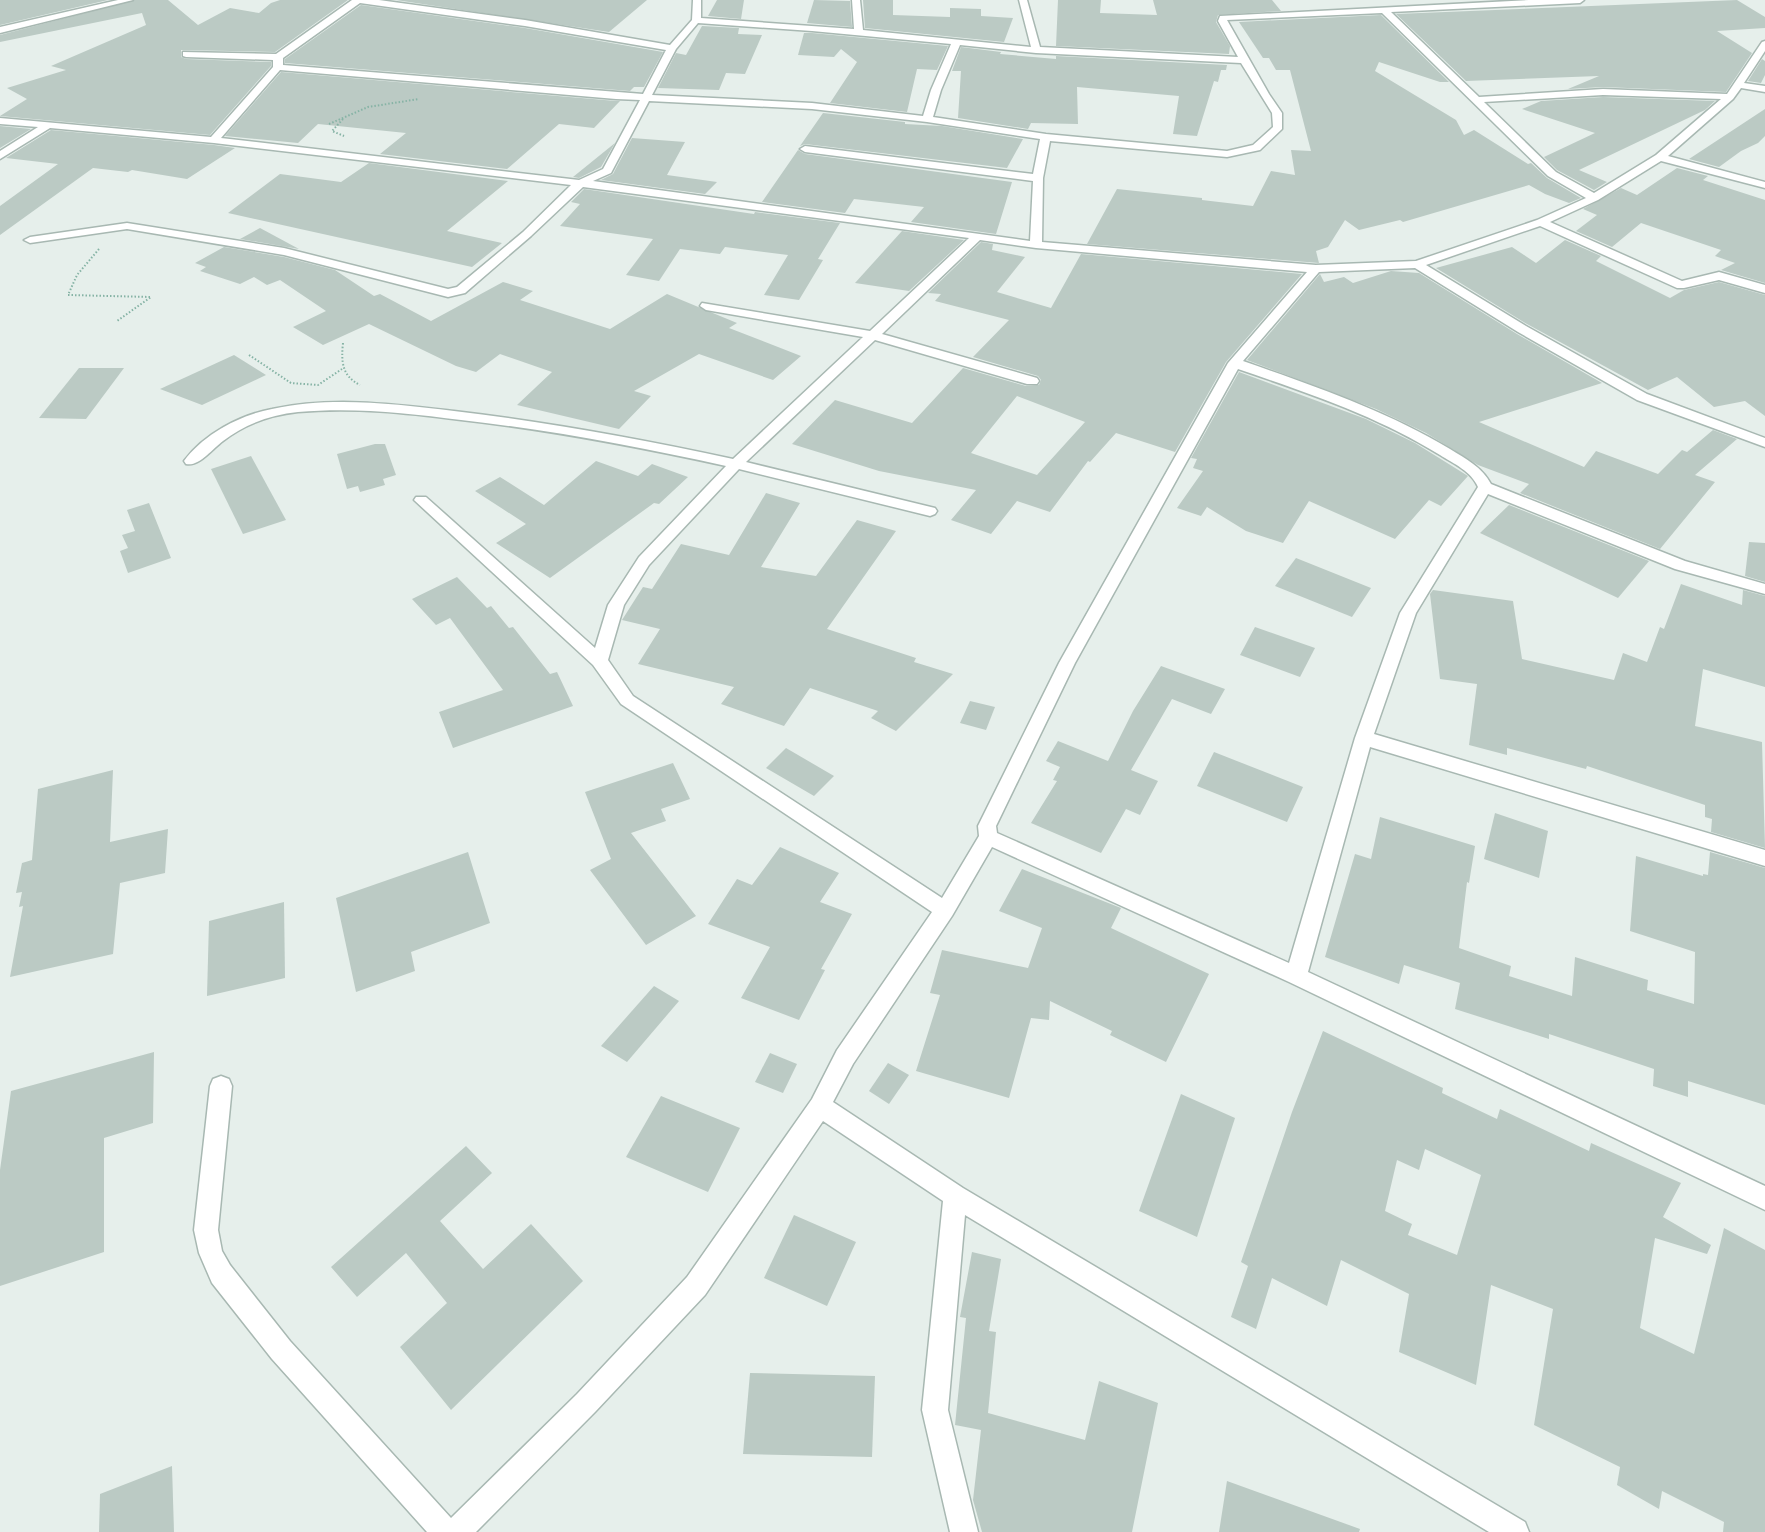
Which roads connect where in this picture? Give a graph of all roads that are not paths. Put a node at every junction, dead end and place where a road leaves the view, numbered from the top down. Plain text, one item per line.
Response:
1 (129, 0) edge
2 (359, 0) edge
3 (697, 0) edge
4 (856, 0) edge
5 (1023, 0) edge
6 (1580, 0) edge
7 (1385, 11) junction
8 (696, 20) junction
9 (0, 30) edge
10 (859, 32) junction
11 (957, 42) junction
12 (1765, 44) edge
13 (672, 48) junction
14 (1036, 50) junction
15 (186, 54) dead end
16 (1246, 60) junction
17 (278, 62) junction
18 (1740, 85) junction
19 (1765, 89) edge
20 (1730, 97) junction
21 (647, 98) junction
22 (1476, 99) junction
23 (927, 119) junction
24 (0, 121) edge
25 (47, 126) junction
26 (1046, 137) junction
27 (214, 140) junction
28 (805, 149) dead end
29 (0, 156) edge
30 (1660, 157) junction
31 (1038, 178) junction
32 (580, 183) junction
33 (1765, 185) edge
34 (1594, 198) junction
35 (1541, 222) junction
36 (978, 236) junction
37 (30, 240) dead end
38 (1036, 245) junction
39 (1417, 264) junction
40 (1316, 269) junction
41 (1765, 290) edge
42 (706, 306) dead end
43 (873, 334) junction
44 (1235, 363) junction
45 (1032, 381) dead end
46 (1765, 443) edge
47 (190, 461) dead end
48 (737, 462) junction
49 (1485, 487) junction
50 (421, 500) dead end
51 (930, 511) dead end
52 (1765, 589) edge
53 (599, 661) junction
54 (1364, 738) junction
55 (988, 837) junction
56 (1765, 858) edge
57 (945, 910) junction
58 (1296, 976) junction
59 (221, 1086) dead end
60 (820, 1106) junction
61 (955, 1196) junction
62 (1765, 1198) edge
63 (445, 1532) edge
64 (457, 1532) edge
65 (964, 1532) edge
66 (1515, 1532) edge

1 - 9 street
2 - 13 street
2 - 17 street
3 - 8 street
4 - 10 street
5 - 14 street
6 - 7 street
7 - 16 street
7 - 22 street
8 - 10 street
8 - 13 street
10 - 11 street
11 - 14 street
11 - 23 street
12 - 18 street
13 - 21 street
14 - 16 street
15 - 17 street
16 - 26 street
17 - 21 street
17 - 27 street
18 - 19 street
18 - 20 street
20 - 22 street
20 - 30 street
21 - 23 street
21 - 32 street
22 - 34 street
23 - 26 street
24 - 25 street
25 - 27 street
25 - 29 street
26 - 31 street
27 - 32 street
28 - 31 street
30 - 33 street
30 - 34 street
31 - 38 street
32 - 36 street
32 - 37 street
34 - 35 street
35 - 39 street
35 - 41 street
36 - 38 street
36 - 43 street
38 - 40 street
39 - 40 street
39 - 46 street
40 - 44 street
42 - 43 street
43 - 45 street
43 - 48 street
44 - 49 street
44 - 55 street
47 - 48 street
48 - 51 street
48 - 53 street
49 - 52 street
49 - 54 street
50 - 53 street
53 - 57 street
54 - 56 street
54 - 58 street
55 - 57 street
55 - 58 street
57 - 60 street
58 - 62 street
59 - 63 street
60 - 61 street
60 - 64 street
61 - 65 street
61 - 66 street

